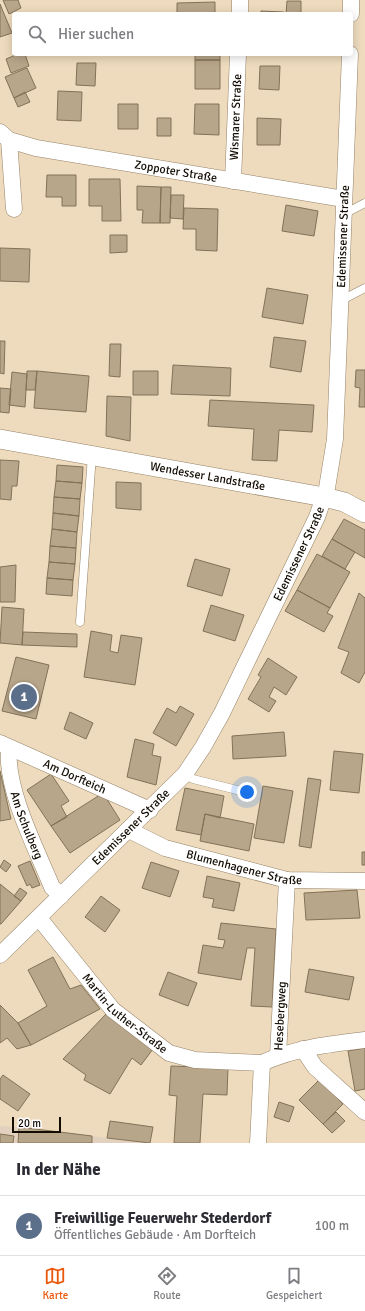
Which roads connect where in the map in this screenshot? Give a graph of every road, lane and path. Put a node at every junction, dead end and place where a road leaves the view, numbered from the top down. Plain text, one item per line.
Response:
1 (240, 0) edge
2 (351, 0) edge
3 (240, 12) edge
4 (351, 12) edge
5 (238, 56) edge
6 (350, 56) edge
7 (5, 136) edge
8 (233, 181) junction
9 (365, 203) edge
10 (344, 207) junction
11 (14, 209) dead end
12 (365, 288) edge
13 (340, 301) junction
14 (0, 439) edge
15 (92, 455) junction
16 (324, 497) junction
17 (365, 512) edge
18 (80, 622) dead end
19 (4, 745) edge
20 (185, 774) junction
21 (245, 792) dead end
22 (150, 810) junction
23 (129, 830) junction
24 (287, 880) junction
25 (365, 881) edge
26 (61, 896) junction
27 (39, 918) junction
28 (0, 954) edge
29 (365, 1040) edge
30 (303, 1049) junction
31 (278, 1056) junction
32 (262, 1063) junction
33 (365, 1112) edge
34 (258, 1143) edge

1 - 3 street
2 - 4 street
5 - 8 street, Wismarer Straße
6 - 10 street, Edemissener Straße
7 - 8 street, Zoppoter Straße
7 - 11 street, Zoppoter Straße
8 - 10 street, Zoppoter Straße
9 - 10 lane
10 - 13 street, Edemissener Straße
12 - 13 lane
13 - 16 street, Edemissener Straße
14 - 15 street, Wendesser Landstraße
15 - 16 street, Wendesser Landstraße
15 - 18 lane
16 - 17 street, Wendesser Landstraße
16 - 20 street, Edemissener Straße
19 - 22 street, Am Dorfteich
19 - 26 street, Am Schulberg
20 - 21 lane
20 - 22 street, Edemissener Straße
22 - 23 street, Edemissener Straße
23 - 24 street, Blumenhagener Straße
23 - 26 street, Edemissener Straße
24 - 25 street, Blumenhagener Straße
24 - 31 street, Hesebergweg
26 - 27 street, Edemissener Straße
27 - 28 street, Edemissener Straße
27 - 32 street, Martin-Luther-Straße
29 - 30 street
30 - 31 street
30 - 33 street
31 - 32 street, Hesebergweg
32 - 34 street, Hesebergweg

